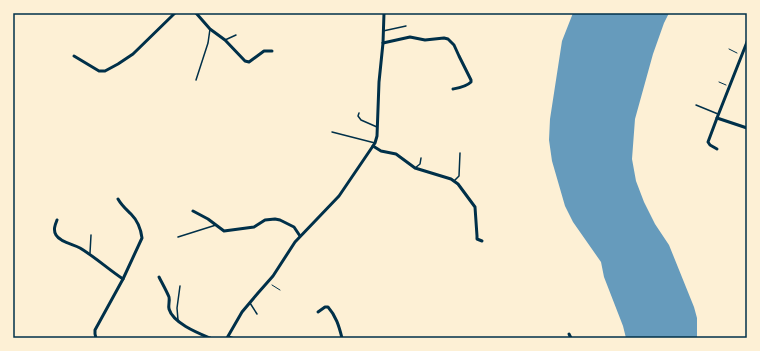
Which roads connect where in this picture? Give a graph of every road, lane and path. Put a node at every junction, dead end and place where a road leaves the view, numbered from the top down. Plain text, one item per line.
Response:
1 (175, 13) edge
2 (196, 13) edge
3 (384, 13) edge
4 (406, 26) dead end
5 (210, 29) junction
6 (383, 31) junction
7 (236, 35) dead end
8 (225, 40) junction
9 (747, 42) edge
10 (383, 43) junction
11 (729, 50) dead end
12 (272, 51) dead end
13 (742, 55) junction
14 (74, 56) dead end
15 (196, 80) dead end
16 (719, 82) dead end
17 (729, 87) junction
18 (453, 89) dead end
19 (696, 105) dead end
20 (360, 113) dead end
21 (717, 116) junction
22 (377, 128) junction
23 (747, 128) edge
24 (332, 132) dead end
25 (375, 143) junction
26 (373, 146) junction
27 (717, 149) dead end
28 (460, 153) dead end
29 (421, 158) dead end
30 (415, 168) junction
31 (454, 181) junction
32 (118, 199) dead end
33 (193, 211) dead end
34 (57, 220) dead end
35 (216, 225) junction
36 (91, 235) dead end
37 (300, 236) junction
38 (178, 237) dead end
39 (482, 241) dead end
40 (90, 255) junction
41 (159, 277) dead end
42 (123, 279) junction
43 (268, 282) junction
44 (180, 286) dead end
45 (280, 290) dead end
46 (250, 303) junction
47 (318, 312) dead end
48 (257, 314) dead end
49 (178, 320) junction
50 (569, 334) dead end
51 (227, 337) edge
52 (96, 338) edge
53 (210, 338) edge
54 (234, 338) edge
55 (342, 338) edge
56 (571, 338) edge

1 - 14 street
2 - 5 street
3 - 6 street
4 - 6 lane
5 - 8 street
5 - 15 lane
6 - 10 street
7 - 8 lane
8 - 12 street
9 - 13 street
10 - 18 street
10 - 22 street
11 - 13 path
13 - 17 street
16 - 17 path
17 - 21 street
19 - 21 lane
20 - 22 lane
21 - 23 street
21 - 27 street
22 - 25 street
24 - 25 lane
25 - 26 street
26 - 30 street
26 - 37 street
28 - 31 lane
29 - 30 lane
30 - 31 street
31 - 39 street
32 - 42 street
33 - 35 street
34 - 40 street
35 - 37 street
35 - 38 lane
36 - 40 lane
37 - 43 street
40 - 42 street
41 - 49 street
42 - 52 street
43 - 45 path
43 - 46 street
44 - 49 lane
46 - 48 lane
46 - 51 street
47 - 55 street
49 - 53 street
50 - 56 street
51 - 54 lane

